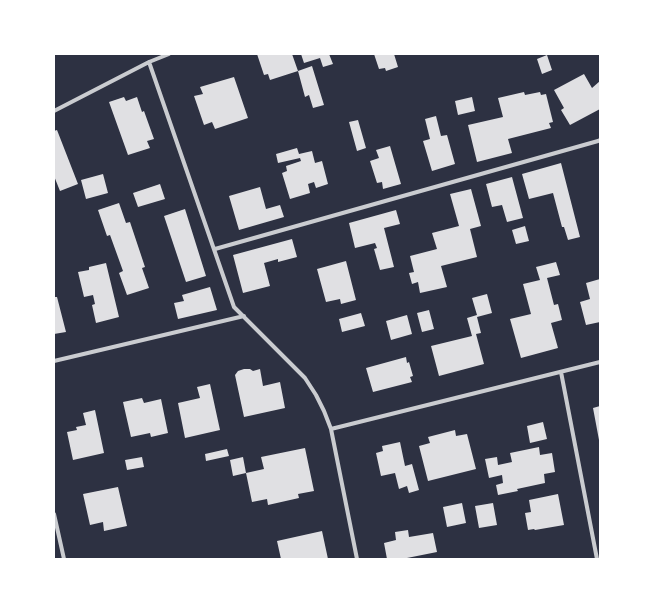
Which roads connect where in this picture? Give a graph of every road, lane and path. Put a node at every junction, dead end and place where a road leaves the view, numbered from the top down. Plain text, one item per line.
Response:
1 (169, 54) edge
2 (149, 62) junction
3 (54, 111) edge
4 (600, 140) edge
5 (215, 249) junction
6 (244, 316) junction
7 (54, 361) edge
8 (600, 362) edge
9 (561, 372) junction
10 (331, 429) junction
11 (54, 514) edge
12 (64, 559) edge
13 (357, 559) edge
14 (597, 559) edge

1 - 2 street
2 - 3 street
2 - 5 street
4 - 5 street
5 - 6 street
6 - 7 street
6 - 10 street
8 - 9 street
9 - 10 street
9 - 14 street
10 - 13 street
11 - 12 street

